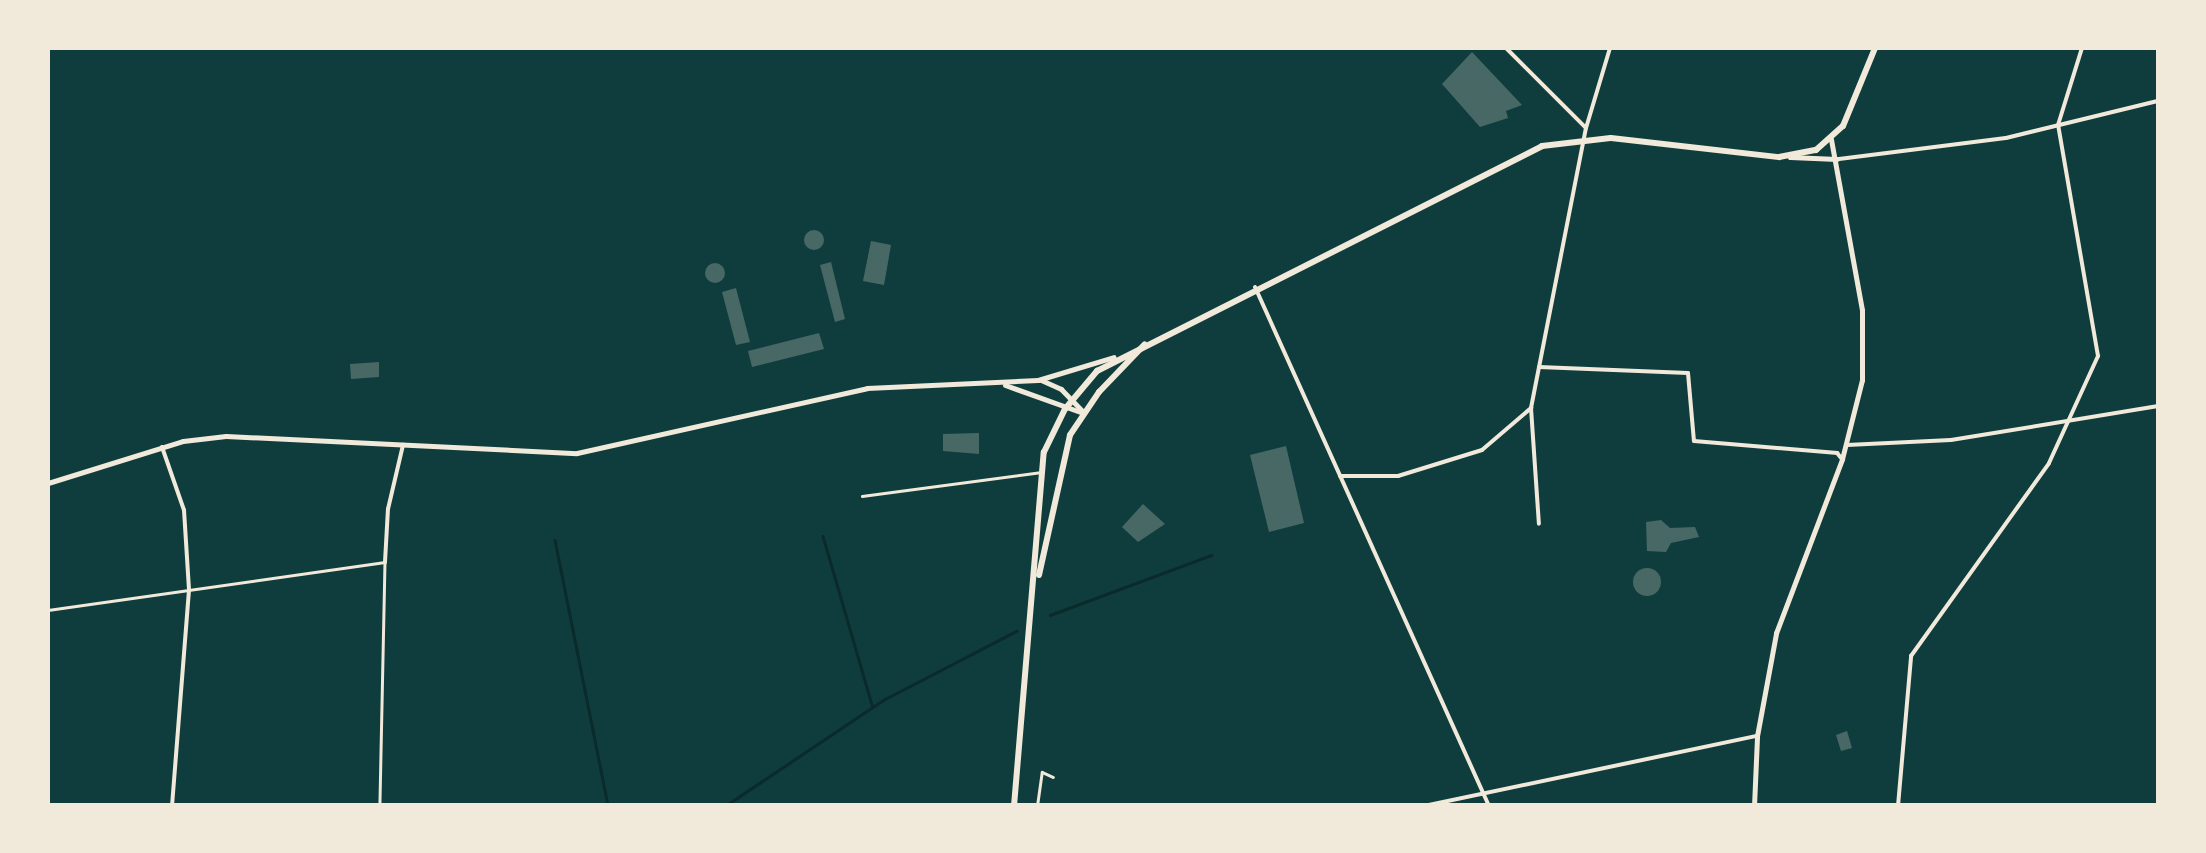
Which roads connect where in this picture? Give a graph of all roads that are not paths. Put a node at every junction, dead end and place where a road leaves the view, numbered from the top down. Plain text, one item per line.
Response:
1 (1506, 48) edge
2 (1610, 48) edge
3 (1876, 48) edge
4 (2082, 48) edge
5 (2158, 101) edge
6 (2058, 124) junction
7 (1586, 128) junction
8 (1585, 138) junction
9 (1831, 139) junction
10 (1824, 145) junction
11 (1790, 156) junction
12 (1834, 160) junction
13 (1255, 287) junction
14 (1146, 344) junction
15 (1114, 357) junction
16 (1539, 367) junction
17 (1038, 380) junction
18 (997, 383) junction
19 (1071, 400) junction
20 (2158, 406) edge
21 (1531, 408) junction
22 (1065, 409) junction
23 (1083, 412) junction
24 (2070, 422) junction
25 (402, 445) junction
26 (1847, 445) junction
27 (162, 447) junction
28 (1842, 459) junction
29 (1042, 472) junction
30 (1340, 476) junction
31 (48, 483) edge
32 (862, 496) dead end
33 (1539, 524) dead end
34 (385, 562) junction
35 (189, 590) junction
36 (1036, 590) junction
37 (48, 610) edge
38 (1757, 736) junction
39 (1484, 793) junction
40 (172, 806) edge
41 (380, 806) edge
42 (1014, 806) edge
43 (1424, 806) edge
44 (1489, 806) edge
45 (1754, 806) edge
46 (1898, 806) edge

1 - 7 street
2 - 7 street
3 - 9 main road
4 - 6 street
5 - 6 street
6 - 12 street
6 - 24 street
7 - 8 street
8 - 11 main road
8 - 13 main road
8 - 16 street
9 - 10 main road
9 - 12 street
10 - 11 main road
10 - 12 street
11 - 12 street
12 - 26 street
13 - 14 main road
13 - 30 street
14 - 15 main road
14 - 23 main road
15 - 17 street
15 - 19 main road
16 - 21 street
16 - 28 street
17 - 18 street
17 - 19 street
18 - 22 street
18 - 25 street
19 - 22 main road
19 - 23 street
20 - 24 street
21 - 30 street
21 - 33 street
22 - 23 street
22 - 29 main road
23 - 36 main road
24 - 26 street
24 - 46 street
25 - 27 street
25 - 34 street
26 - 28 street
27 - 31 street
27 - 35 street
28 - 38 street
29 - 32 lane
29 - 36 main road
30 - 39 street
34 - 35 lane
34 - 41 lane
35 - 37 lane
35 - 40 street
36 - 42 main road
38 - 39 street
38 - 45 street
39 - 43 street
39 - 44 street

